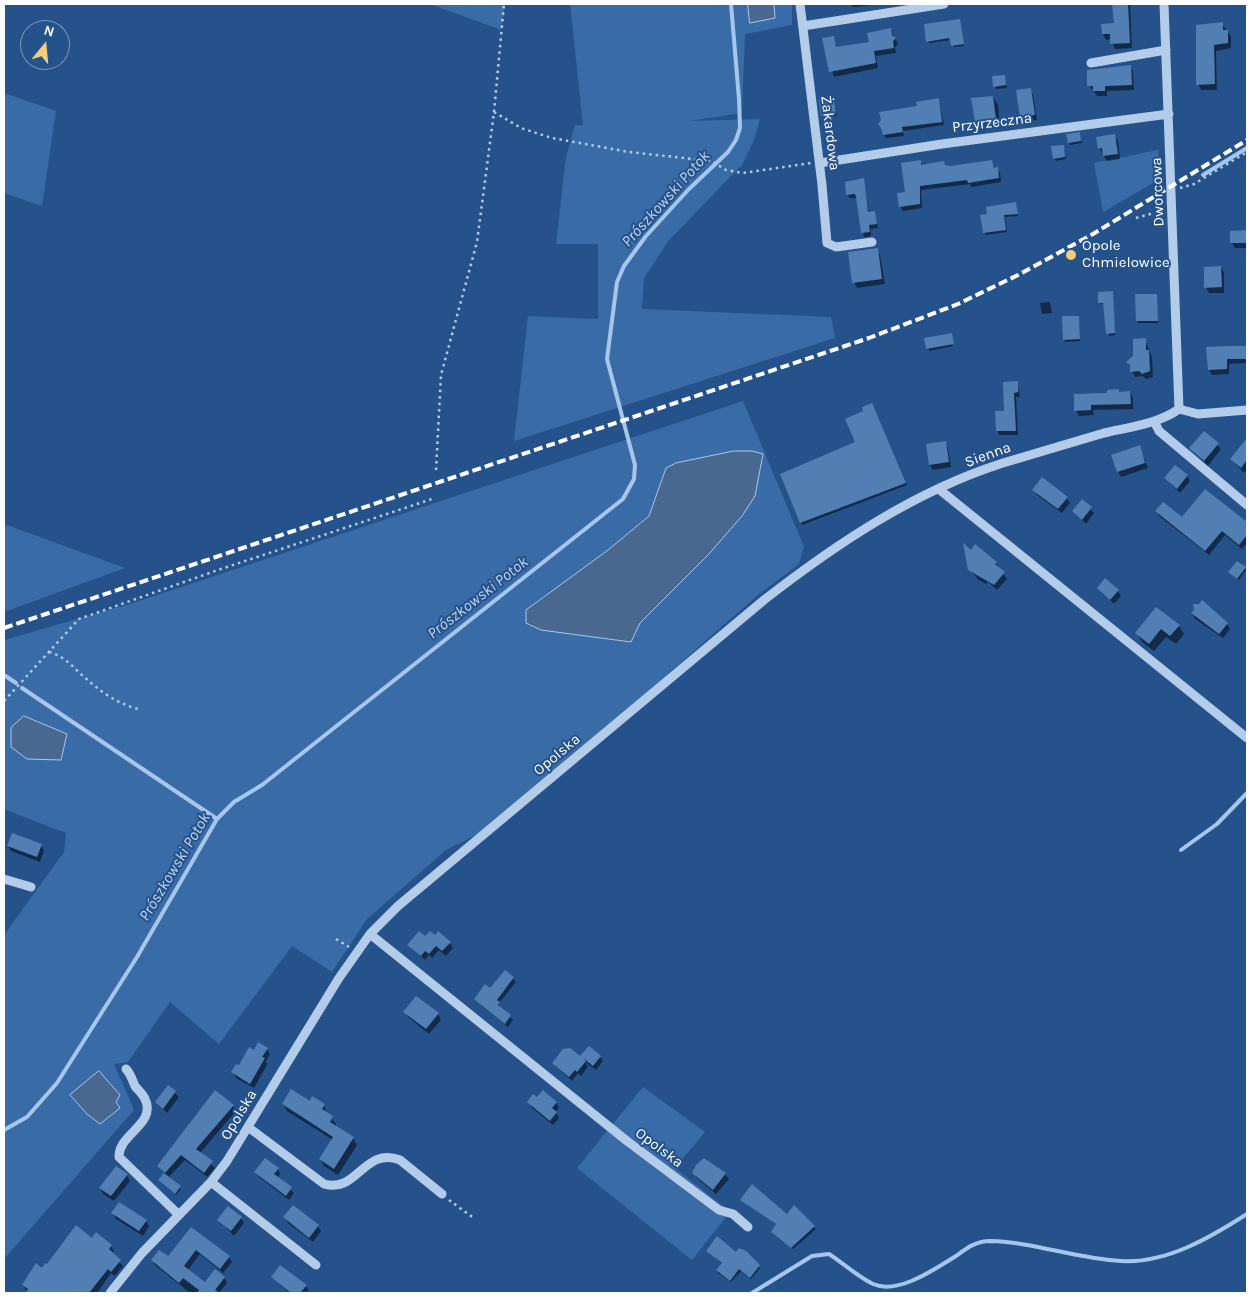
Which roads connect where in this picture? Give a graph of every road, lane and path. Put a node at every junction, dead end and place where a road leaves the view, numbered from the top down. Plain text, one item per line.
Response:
1 (504, 4) edge
2 (800, 4) edge
3 (944, 4) edge
4 (1164, 4) edge
5 (803, 26) junction
6 (1166, 50) junction
7 (1091, 63) dead end
8 (494, 112) junction
9 (1169, 114) junction
10 (1247, 152) edge
11 (820, 164) junction
12 (1171, 191) junction
13 (1166, 210) dead end
14 (1136, 218) dead end
15 (872, 242) dead end
16 (1179, 409) junction
17 (1247, 410) edge
18 (1154, 421) junction
19 (436, 470) dead end
20 (940, 490) junction
21 (435, 498) dead end
22 (1247, 505) edge
23 (764, 600) joint
24 (49, 652) junction
25 (4, 701) edge
26 (138, 709) dead end
27 (1247, 738) edge
28 (4, 879) edge
29 (31, 887) dead end
30 (370, 934) junction
31 (336, 939) dead end
32 (350, 948) dead end
33 (126, 1068) dead end
34 (248, 1127) junction
35 (211, 1182) junction
36 (442, 1194) joint
37 (179, 1215) junction
38 (475, 1219) dead end
39 (748, 1227) dead end
40 (316, 1264) dead end
41 (110, 1293) edge

1 - 8 path
2 - 5 street, Żakardowa
3 - 5 street
4 - 6 street, Dworcowa
5 - 11 street, Żakardowa
6 - 7 street
6 - 9 street, Dworcowa
8 - 11 path
8 - 19 path
9 - 11 street, Przyrzeczna
9 - 12 street, Dworcowa
10 - 12 path
11 - 15 street, Żakardowa
12 - 16 street, Dworcowa
13 - 14 path
16 - 17 street
16 - 18 street, Sienna
18 - 20 street, Sienna
18 - 22 street
20 - 23 street, Sienna
20 - 27 street
21 - 24 path
23 - 30 street, Opolska
24 - 25 path
24 - 26 path
28 - 29 street
30 - 34 street, Opolska
30 - 39 street, Opolska
31 - 32 path
33 - 37 street
34 - 35 street, Opolska
34 - 36 street
35 - 37 street, Opolska
35 - 40 street
36 - 38 path
37 - 41 street, Opolska

